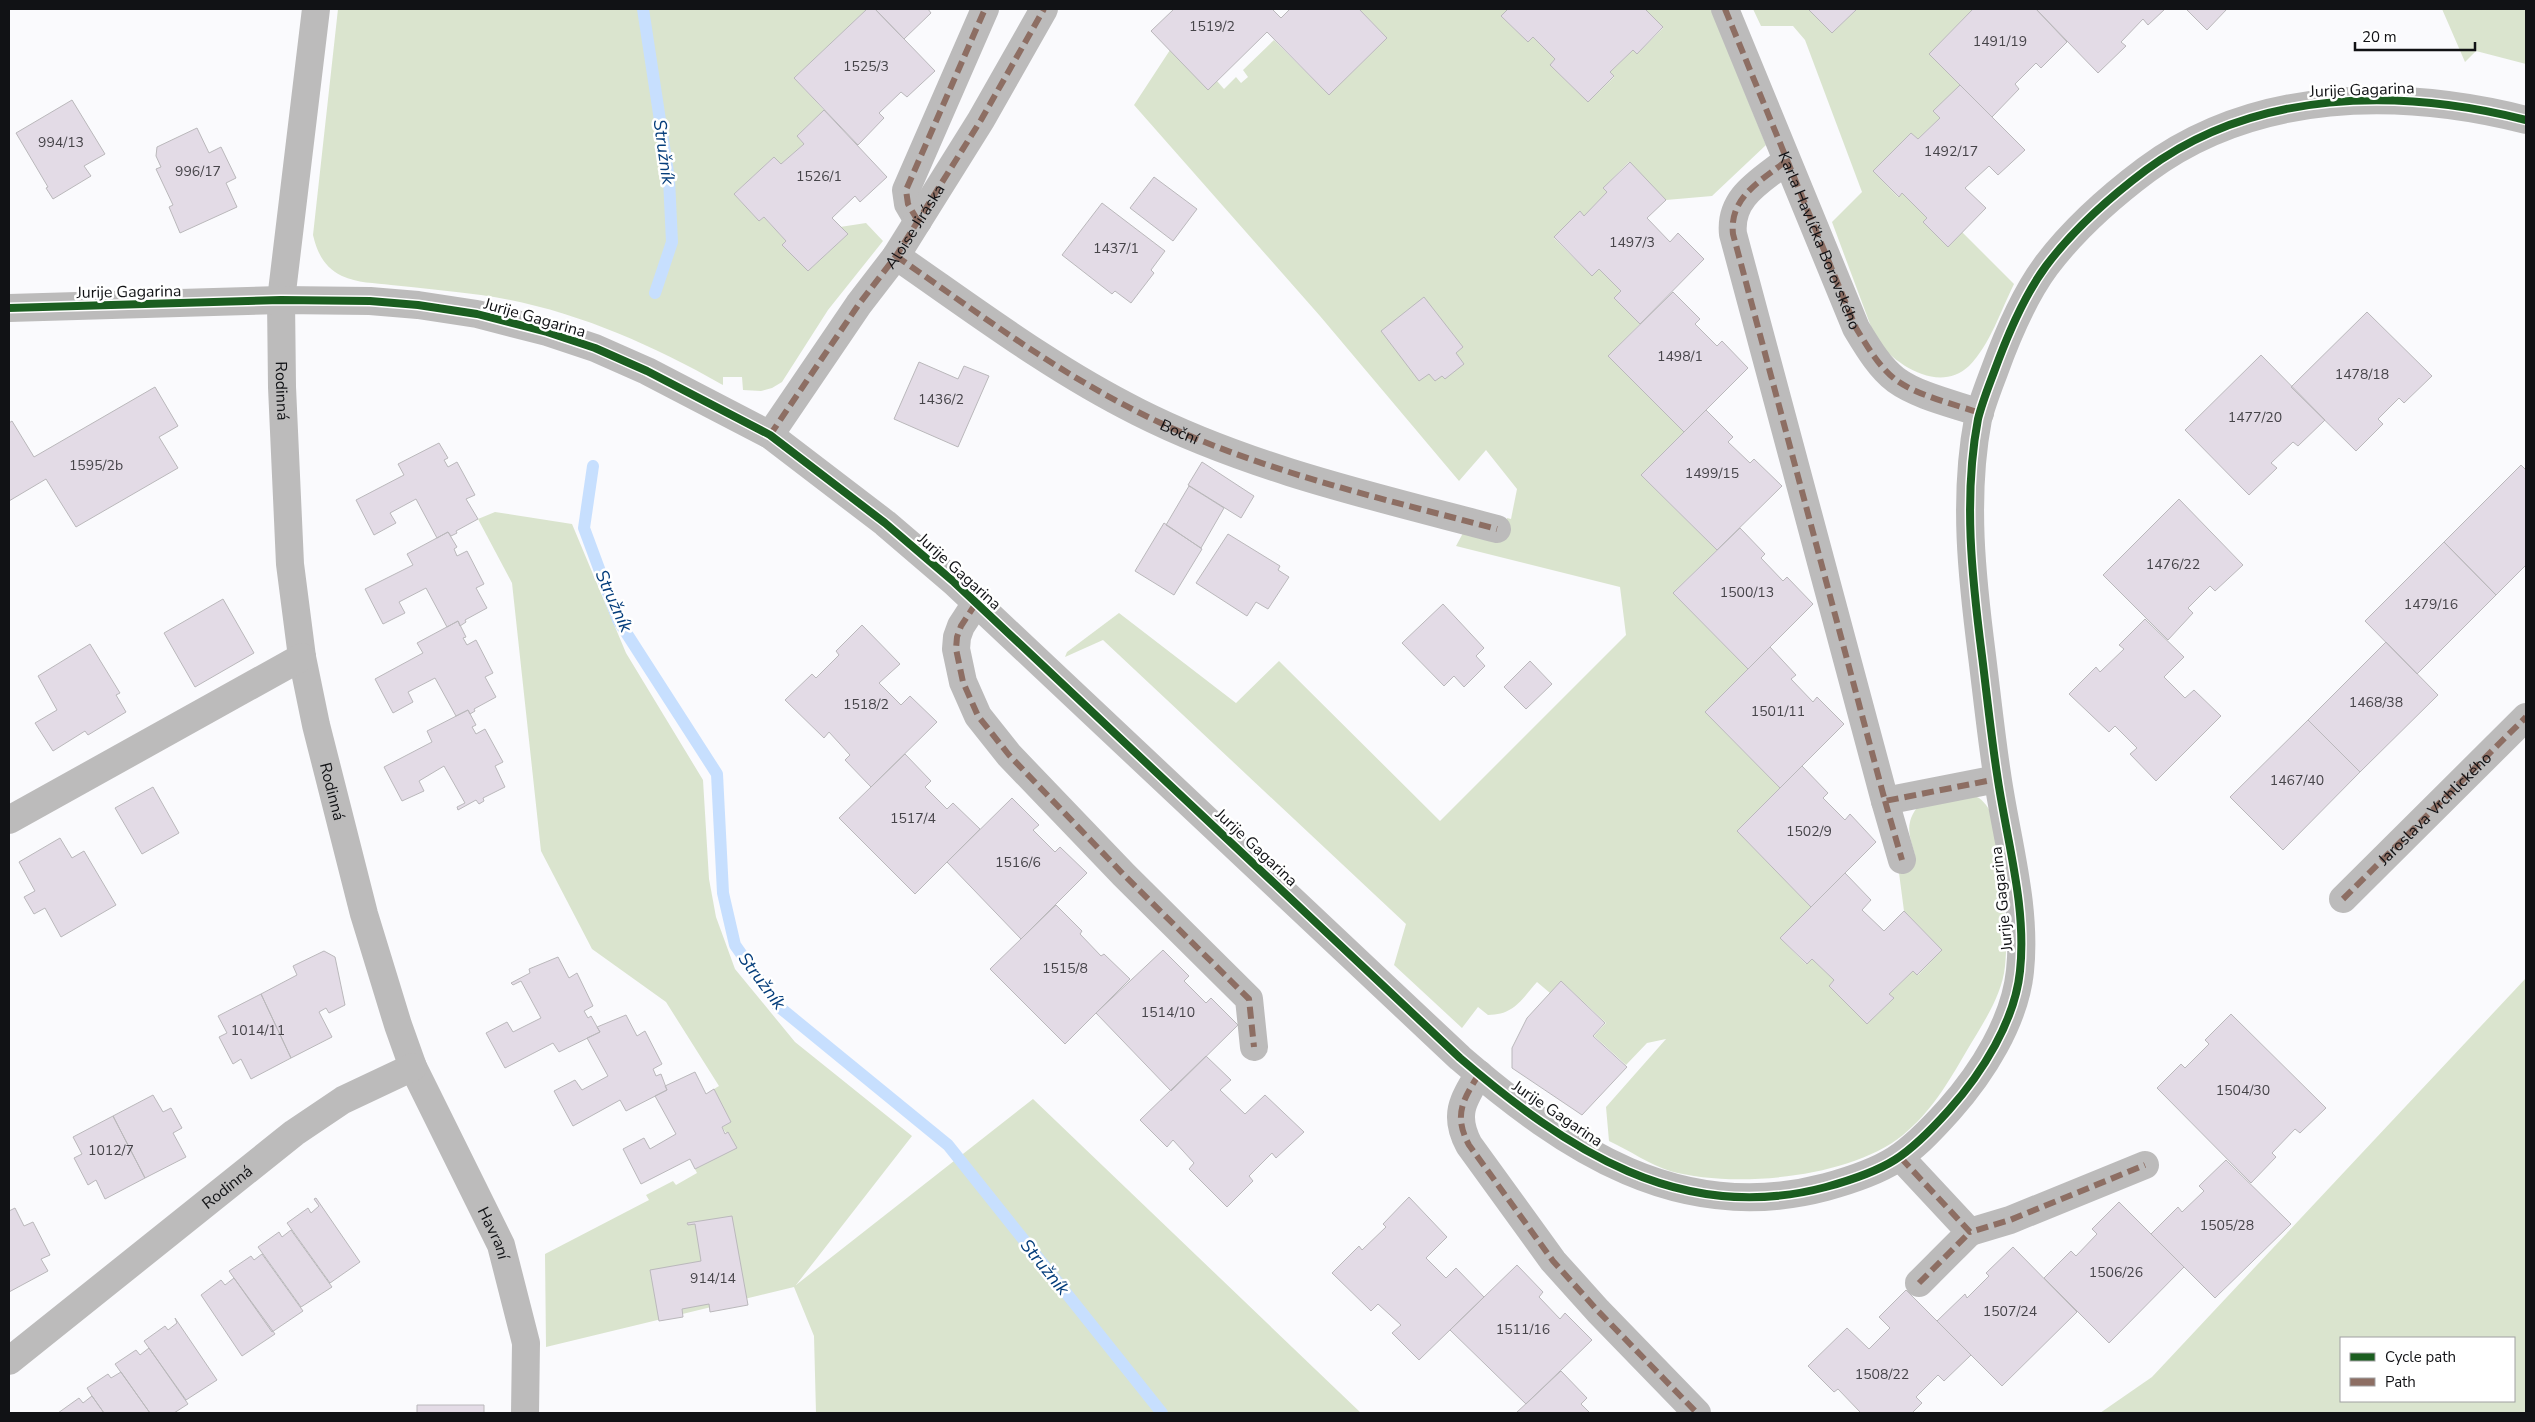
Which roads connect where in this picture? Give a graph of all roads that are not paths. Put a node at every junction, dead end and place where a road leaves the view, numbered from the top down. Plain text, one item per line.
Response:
1 (316, 9) edge
2 (986, 9) edge
3 (1044, 9) edge
4 (1725, 9) edge
5 (2526, 120) edge
6 (1786, 161) junction
7 (918, 221) junction
8 (896, 256) junction
9 (281, 300) junction
10 (9, 308) edge
11 (1980, 412) junction
12 (770, 435) junction
13 (1498, 529) dead end
14 (976, 604) junction
15 (302, 657) junction
16 (2526, 718) edge
17 (1997, 779) junction
18 (1885, 800) junction
19 (9, 820) edge
20 (1902, 860) dead end
21 (2343, 899) dead end
22 (1254, 1047) dead end
23 (413, 1067) junction
24 (1479, 1074) junction
25 (1901, 1158) junction
26 (2145, 1165) dead end
27 (1970, 1232) junction
28 (1920, 1284) dead end
29 (9, 1362) edge
30 (526, 1413) edge
31 (1697, 1413) edge

1 - 9 street, Rodinná
2 - 7 street
3 - 7 street, Aloise Jiráska
4 - 6 street, Karla Havlíčka Borovského
5 - 11 street, Jurije Gagarina
6 - 11 street, Karla Havlíčka Borovského
6 - 18 street
7 - 8 street, Aloise Jiráska
8 - 12 street, Aloise Jiráska
8 - 13 street, Boční
9 - 10 street, Jurije Gagarina
9 - 12 street, Jurije Gagarina
9 - 15 street, Rodinná
11 - 17 street, Jurije Gagarina
12 - 14 street, Jurije Gagarina
14 - 22 street
14 - 24 street, Jurije Gagarina
15 - 19 street
15 - 23 street, Rodinná
16 - 21 street, Jaroslava Vrchlického
17 - 18 street
17 - 25 street, Jurije Gagarina
18 - 20 street
23 - 29 street, Rodinná
23 - 30 street, Havraní
24 - 25 street, Jurije Gagarina
24 - 31 street
25 - 27 street
26 - 27 street
27 - 28 street

